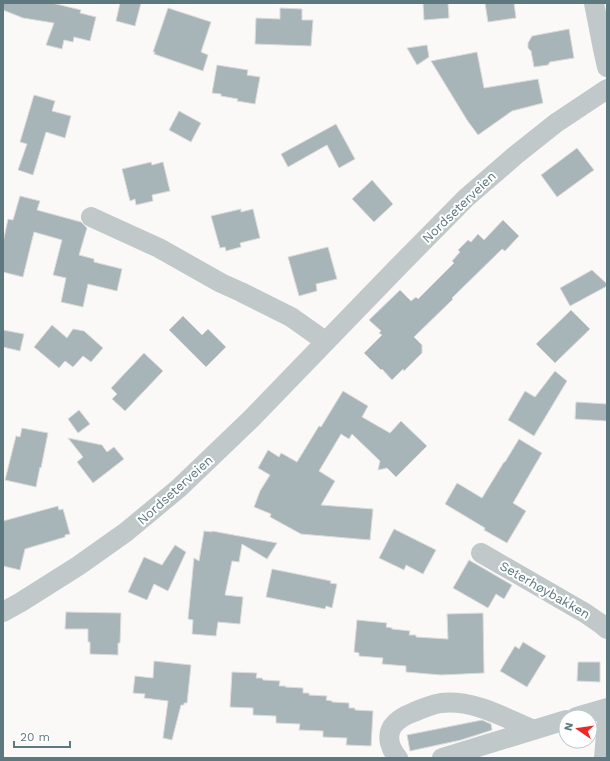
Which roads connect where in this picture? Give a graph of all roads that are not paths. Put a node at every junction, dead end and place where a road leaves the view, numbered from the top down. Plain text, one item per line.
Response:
1 (594, 3) edge
2 (607, 67) edge
3 (607, 89) edge
4 (91, 217) dead end
5 (325, 342) junction
6 (481, 553) dead end
7 (3, 612) edge
8 (607, 628) edge
9 (558, 722) edge
10 (607, 722) edge
11 (534, 730) junction
12 (447, 756) edge
13 (398, 758) edge
14 (604, 758) edge

1 - 2 street
3 - 5 street, Nordseterveien
4 - 5 street
5 - 7 street, Nordseterveien
6 - 8 street, Seterhøybakken
9 - 11 street
10 - 14 street
11 - 12 street
11 - 13 street

